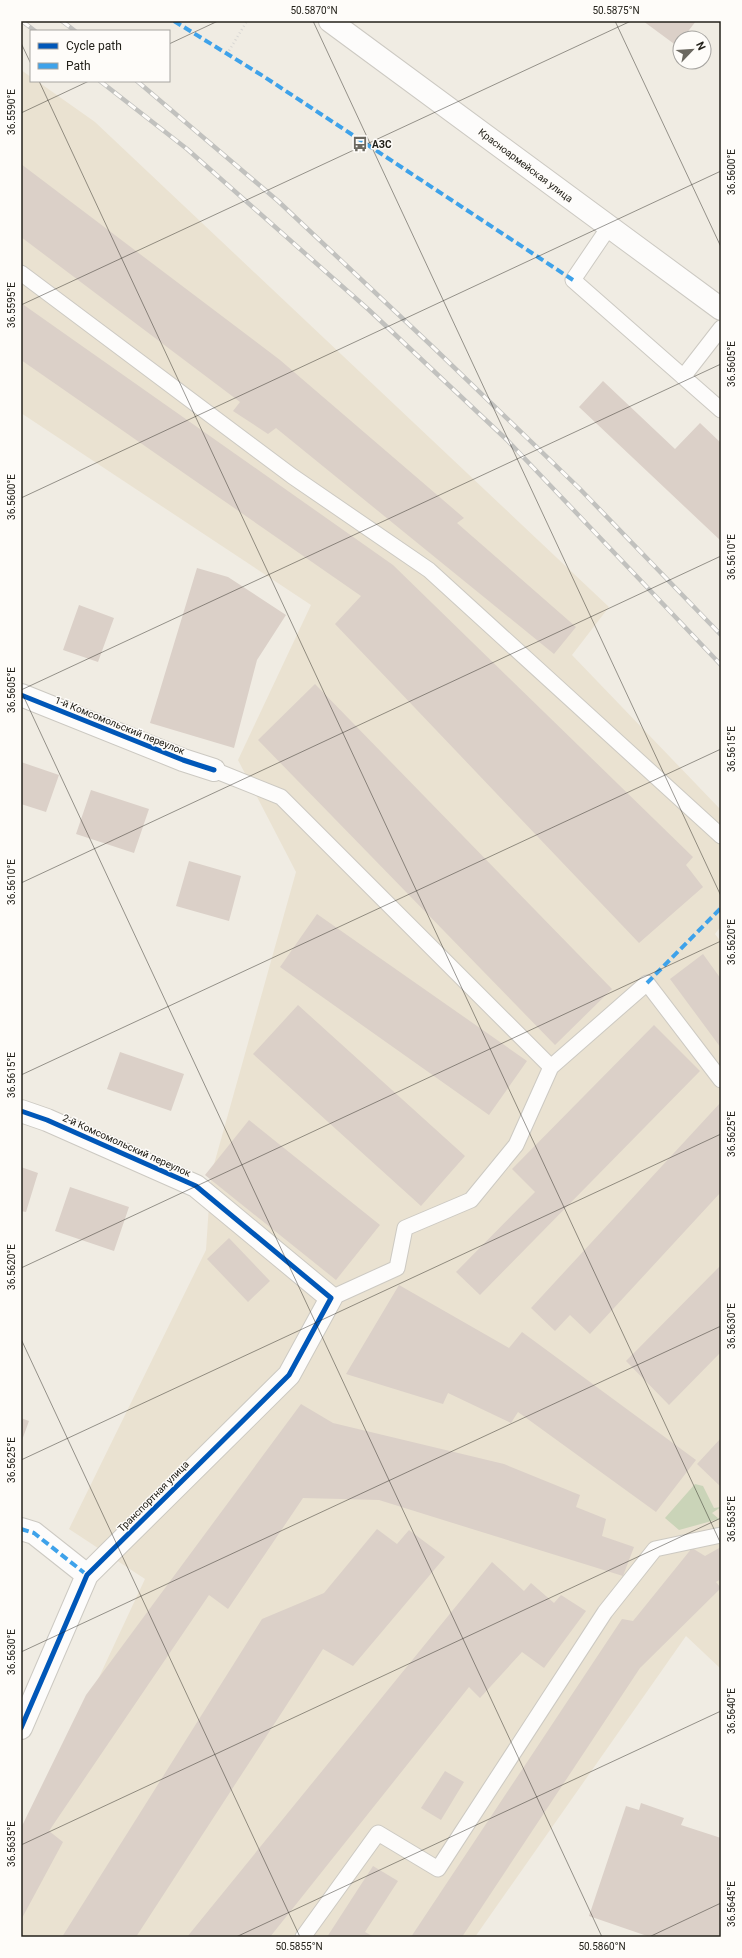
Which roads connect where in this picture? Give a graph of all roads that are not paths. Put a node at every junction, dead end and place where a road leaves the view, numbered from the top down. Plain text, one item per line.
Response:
1 (330, 21) edge
2 (609, 227) junction
3 (21, 273) edge
4 (721, 309) edge
5 (721, 328) edge
6 (683, 377) junction
7 (721, 410) edge
8 (21, 695) edge
9 (214, 770) joint
10 (721, 836) edge
11 (551, 1067) junction
12 (721, 1080) edge
13 (21, 1111) edge
14 (331, 1298) junction
15 (21, 1529) edge
16 (721, 1535) edge
17 (87, 1575) junction
18 (21, 1728) edge
19 (303, 1937) edge

1 - 2 street, Красноармейская улица
2 - 4 street, Красноармейская улица
2 - 6 lane
3 - 10 lane
5 - 6 lane
6 - 7 lane
8 - 9 street, 1-й Комсомольский переулок
9 - 11 lane
11 - 12 lane
11 - 14 lane
13 - 14 street, 2-й Комсомольский переулок
14 - 17 street, Транспортная улица
15 - 17 street
16 - 19 lane
17 - 18 street, Транспортная улица

